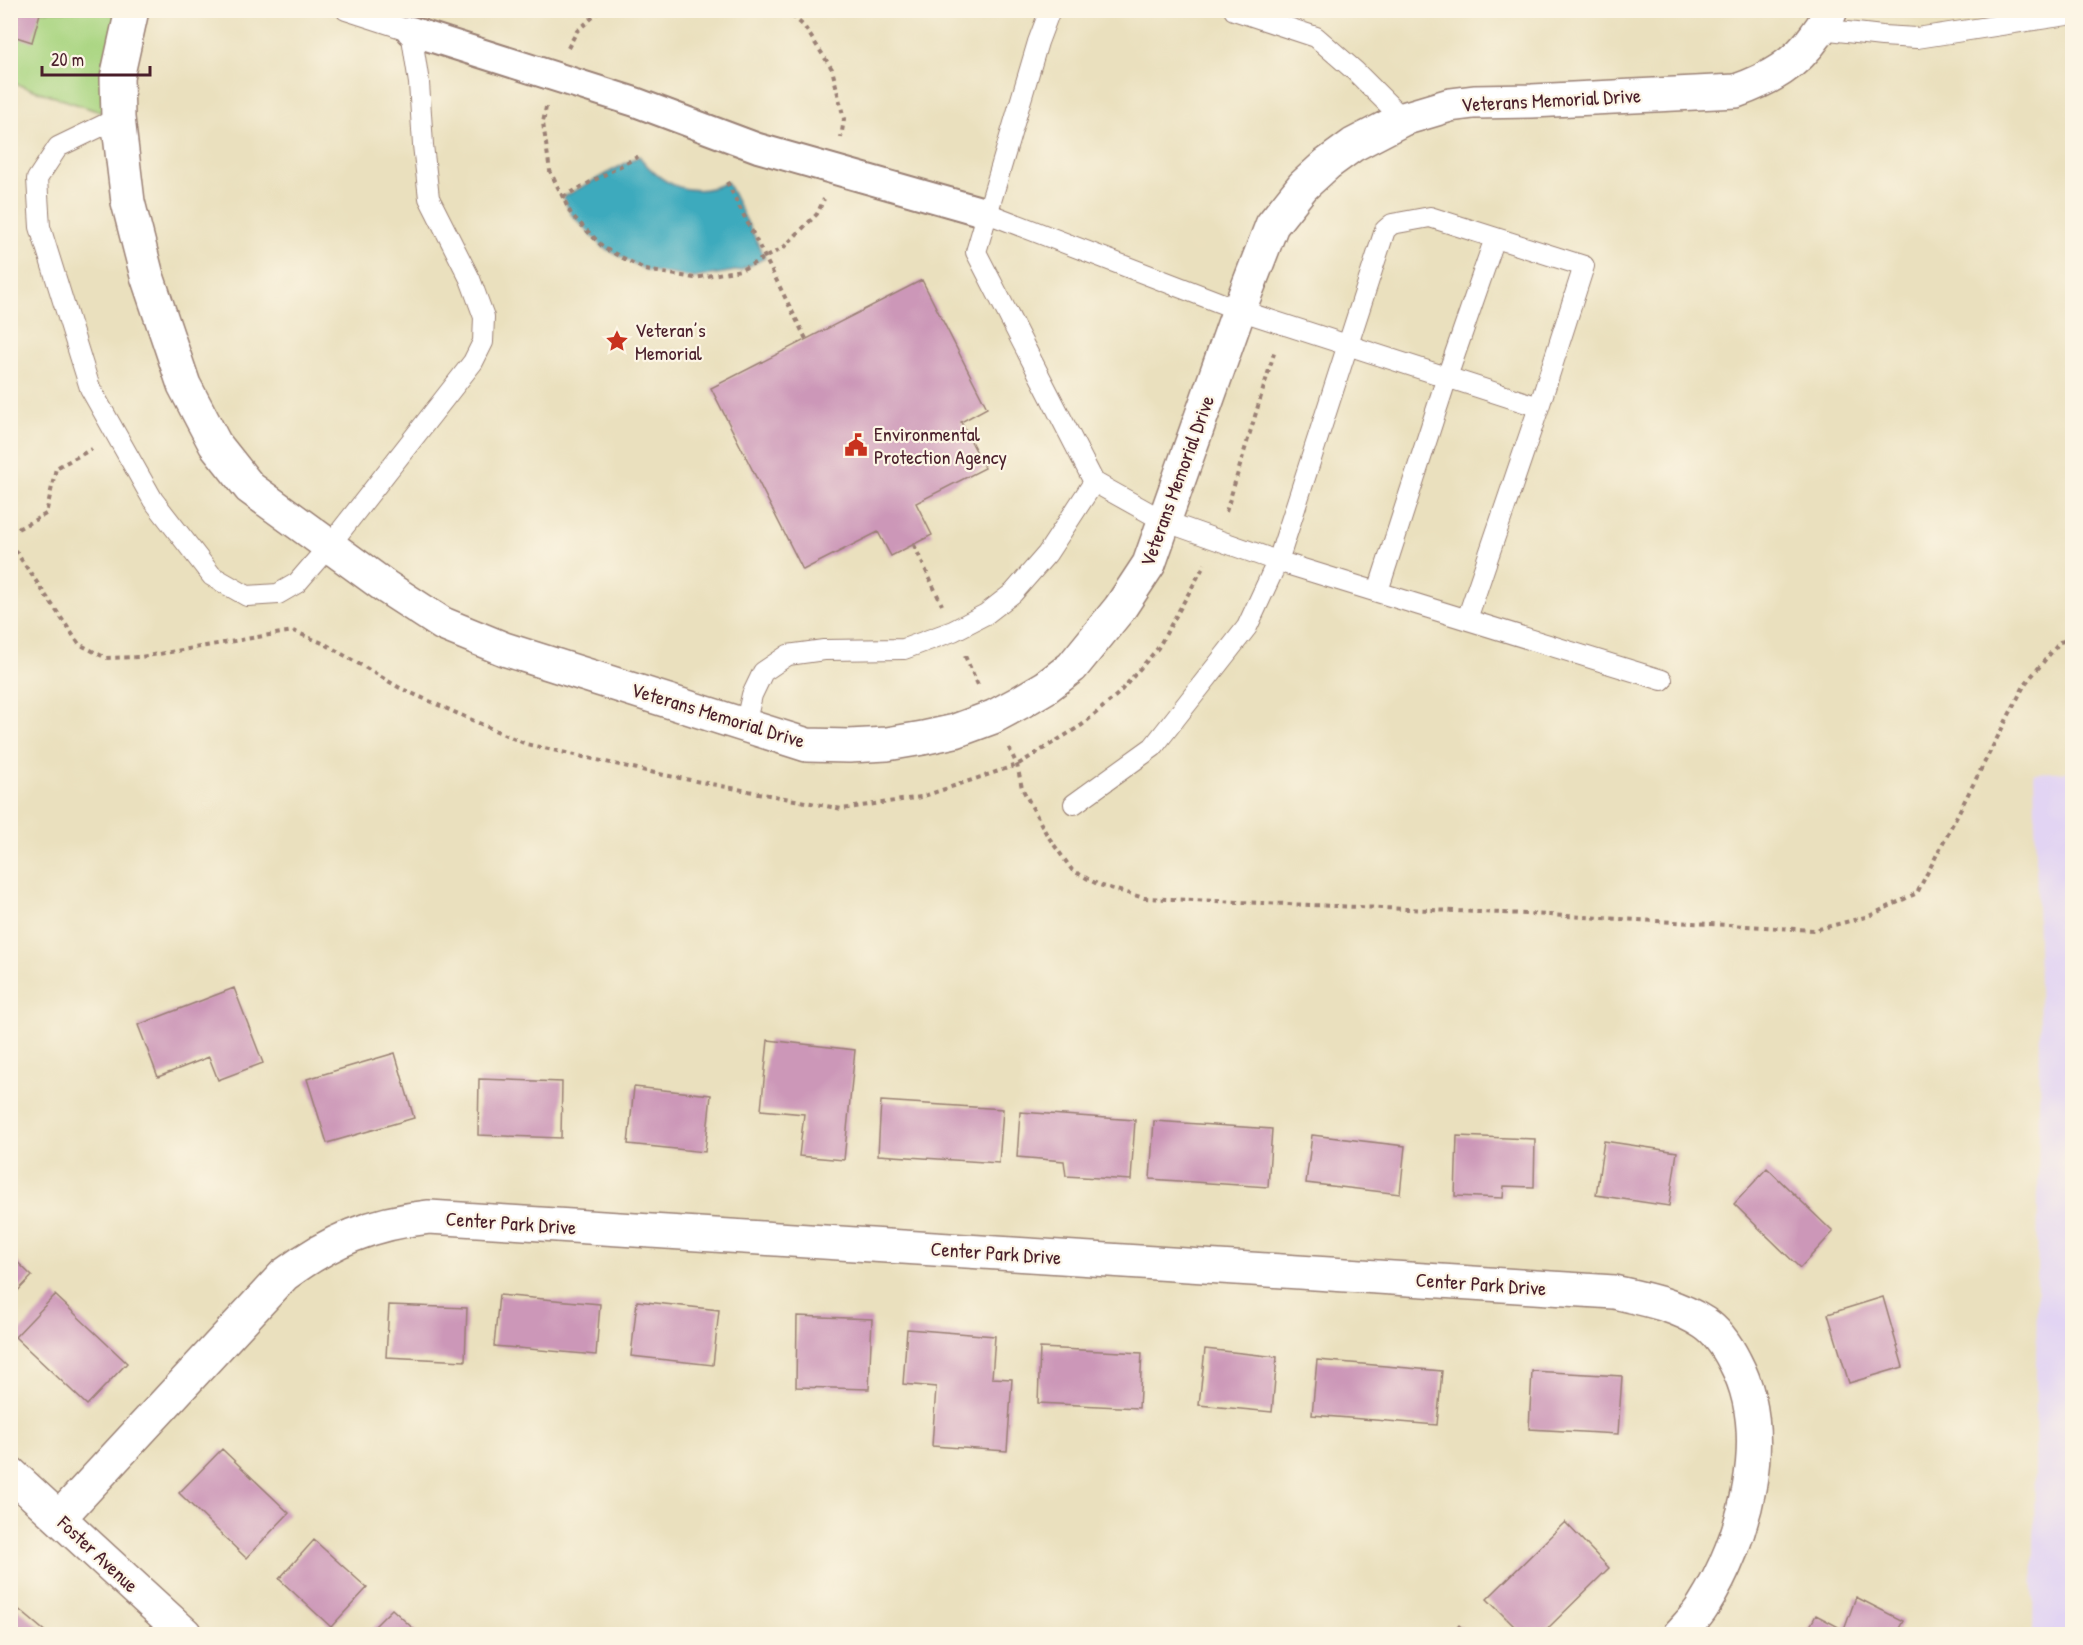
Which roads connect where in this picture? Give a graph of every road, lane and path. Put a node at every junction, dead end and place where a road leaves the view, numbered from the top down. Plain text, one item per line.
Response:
1 (132, 10) edge
2 (346, 10) edge
3 (601, 10) edge
4 (785, 10) edge
5 (1050, 10) edge
6 (1234, 10) edge
7 (2067, 15) dead end
8 (1826, 20) edge
9 (411, 31) junction
10 (552, 76) junction
11 (118, 118) junction
12 (1403, 119) junction
13 (639, 156) dead end
14 (837, 171) junction
15 (727, 182) dead end
16 (562, 197) junction
17 (987, 213) junction
18 (1495, 238) junction
19 (765, 258) junction
20 (1239, 310) junction
21 (806, 339) dead end
22 (1348, 345) junction
23 (1447, 377) junction
24 (1539, 407) junction
25 (117, 435) junction
26 (1094, 482) junction
27 (1164, 520) junction
28 (10, 533) edge
29 (10, 543) edge
30 (914, 545) dead end
31 (329, 546) junction
32 (1277, 561) junction
33 (1378, 591) junction
34 (1467, 619) junction
35 (953, 631) junction
36 (2073, 639) edge
37 (1662, 680) dead end
38 (993, 717) junction
39 (745, 725) junction
40 (1017, 765) junction
41 (1074, 804) dead end
42 (10, 1473) edge
43 (59, 1518) junction
44 (185, 1635) edge
45 (1680, 1635) edge

1 - 11 street, Veterans Memorial Drive
2 - 9 lane
3 - 10 path
4 - 14 path
5 - 17 lane
6 - 12 lane
7 - 8 lane
8 - 12 street, Veterans Memorial Drive
9 - 10 street
9 - 31 lane
10 - 14 street
10 - 16 path
11 - 25 lane
11 - 31 street, Veterans Memorial Drive
12 - 20 street, Veterans Memorial Drive
13 - 16 path
14 - 17 street
14 - 19 path
15 - 19 path
16 - 19 path
17 - 20 lane
17 - 26 lane
18 - 22 lane
18 - 23 lane
18 - 24 lane
19 - 21 path
20 - 22 lane
20 - 27 street, Veterans Memorial Drive
22 - 23 lane
22 - 32 lane
23 - 24 lane
23 - 33 lane
24 - 34 lane
25 - 28 path
25 - 31 lane
26 - 27 lane
26 - 35 lane
27 - 32 lane
27 - 38 street, Veterans Memorial Drive
29 - 40 path
30 - 35 path
31 - 39 street, Veterans Memorial Drive
32 - 33 lane
32 - 41 lane
33 - 34 lane
34 - 37 lane
35 - 38 path
35 - 39 lane
36 - 40 path
38 - 39 street, Veterans Memorial Drive
38 - 40 path
42 - 43 street, Foster Avenue
43 - 44 street, Foster Avenue
43 - 45 street, Center Park Drive

